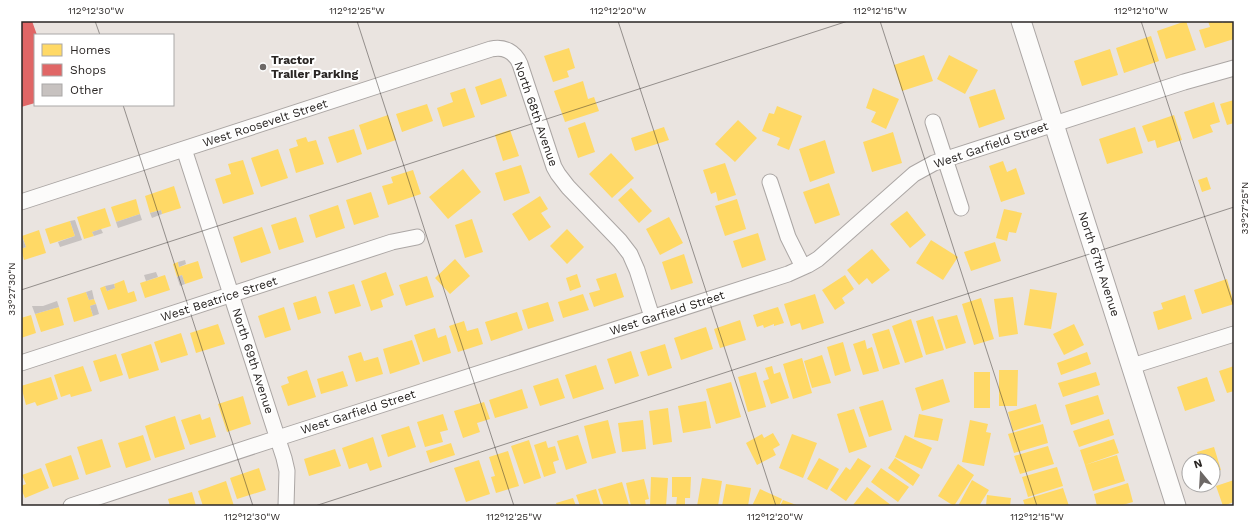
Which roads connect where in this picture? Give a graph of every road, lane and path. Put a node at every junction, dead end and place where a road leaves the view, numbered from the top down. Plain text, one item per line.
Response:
1 (1021, 21) edge
2 (509, 51) joint
3 (1234, 68) edge
4 (933, 122) dead end
5 (1054, 124) junction
6 (184, 149) junction
7 (945, 159) junction
8 (770, 182) dead end
9 (21, 202) edge
10 (961, 208) dead end
11 (417, 236) dead end
12 (803, 268) junction
13 (231, 295) junction
14 (652, 318) junction
15 (1234, 334) edge
16 (21, 363) edge
17 (1132, 366) junction
18 (278, 438) junction
19 (71, 506) edge
20 (286, 506) edge
21 (1176, 506) edge

1 - 5 main road, North 67th Avenue
2 - 6 street, West Roosevelt Street
2 - 14 street, North 68th Avenue
3 - 5 street, West Garfield Street
4 - 7 street
5 - 7 street, West Garfield Street
5 - 17 main road, North 67th Avenue
6 - 9 street, West Roosevelt Street
6 - 13 street, North 69th Avenue
7 - 10 street
7 - 12 street, West Garfield Street
8 - 12 street
11 - 13 street, West Beatrice Street
12 - 14 street, West Garfield Street
13 - 16 street, West Beatrice Street
13 - 18 street, North 69th Avenue
14 - 18 street, West Garfield Street
15 - 17 street
17 - 21 main road, North 67th Avenue
18 - 19 street, West Garfield Street
18 - 20 street, North 69th Avenue

